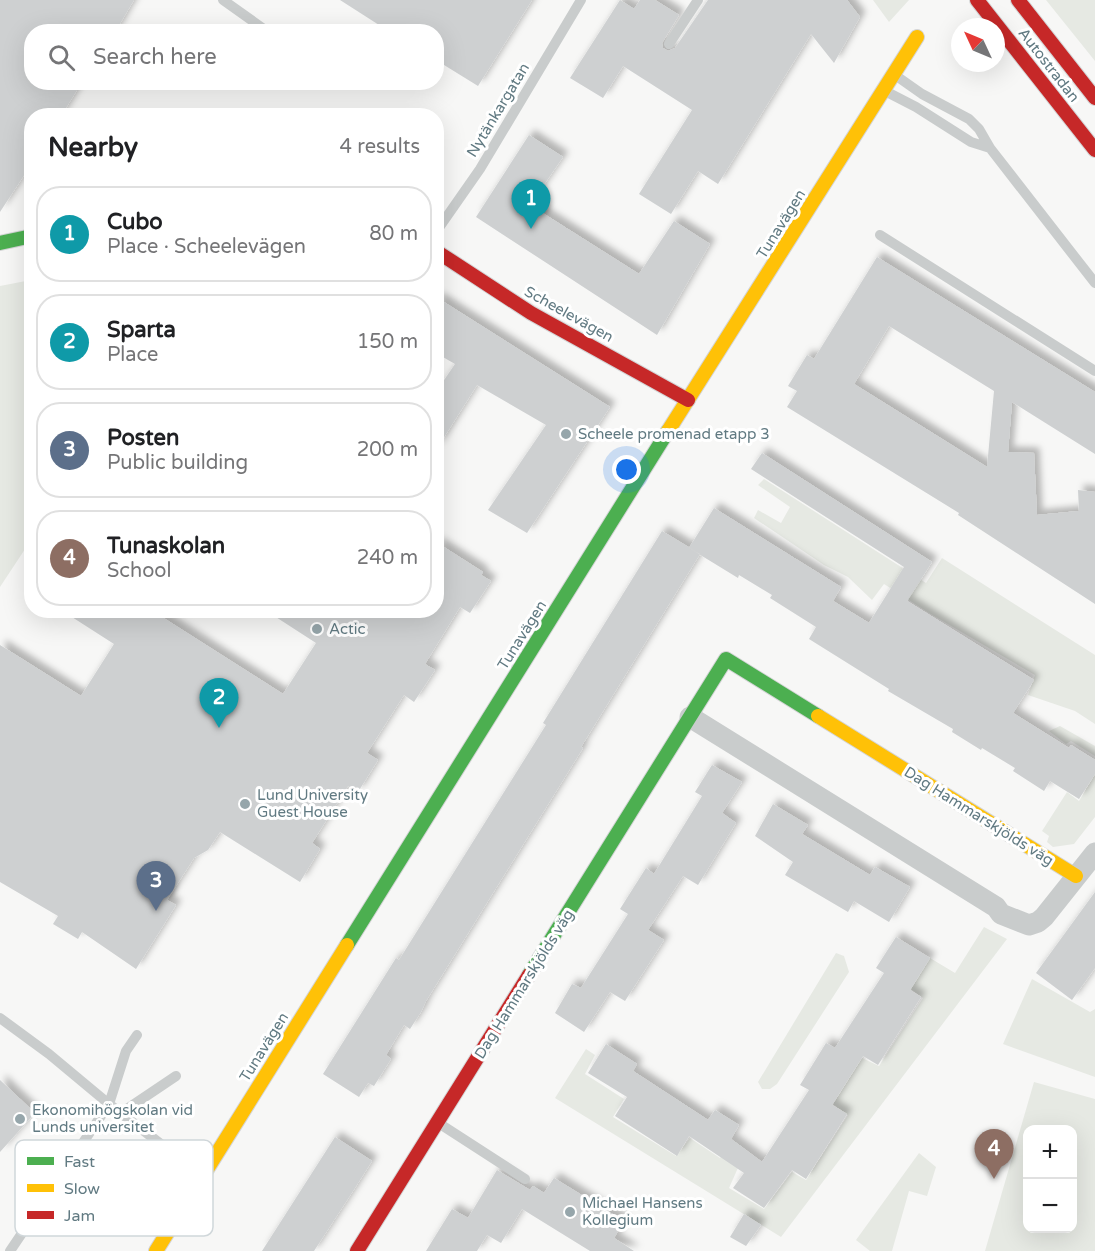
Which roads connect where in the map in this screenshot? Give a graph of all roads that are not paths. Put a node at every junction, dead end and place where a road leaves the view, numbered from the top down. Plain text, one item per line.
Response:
1 (222, 0) edge
2 (581, 0) edge
3 (698, 0) edge
4 (977, 0) edge
5 (1018, 0) edge
6 (256, 24) edge
7 (917, 37) dead end
8 (669, 44) dead end
9 (893, 73) junction
10 (882, 90) junction
11 (1095, 98) edge
12 (990, 148) junction
13 (1095, 150) edge
14 (444, 221) edge
15 (880, 235) dead end
16 (24, 238) edge
17 (0, 243) edge
18 (444, 256) edge
19 (1095, 284) edge
20 (1095, 371) edge
21 (688, 400) junction
22 (690, 717) junction
23 (1095, 853) edge
24 (1076, 876) junction
25 (0, 1018) edge
26 (137, 1035) dead end
27 (176, 1076) dead end
28 (109, 1104) junction
29 (121, 1113) junction
30 (437, 1122) junction
31 (85, 1140) edge
32 (156, 1140) edge
33 (213, 1161) edge
34 (525, 1179) dead end
35 (20, 1236) edge
36 (166, 1236) edge
37 (10, 1251) edge
38 (156, 1251) edge
39 (357, 1251) edge

1 - 6 lane
2 - 14 lane, Nytänkargatan
3 - 8 lane
4 - 13 main road, Autostradan
5 - 11 main road, Autostradan
7 - 9 main road, Tunavägen
9 - 10 main road, Tunavägen
9 - 12 lane
10 - 12 lane
10 - 21 main road, Tunavägen
12 - 19 lane
15 - 20 lane
16 - 17 main road
18 - 21 main road, Scheelevägen
21 - 33 main road, Tunavägen
22 - 24 street
22 - 24 main road, Dag Hammarskjölds väg
22 - 30 main road, Dag Hammarskjölds väg
23 - 24 street
25 - 28 lane
26 - 28 lane
27 - 29 lane
28 - 29 lane
28 - 31 lane
29 - 32 lane
30 - 34 lane
30 - 39 main road, Dag Hammarskjölds väg
35 - 37 lane
36 - 38 main road, Tunavägen

